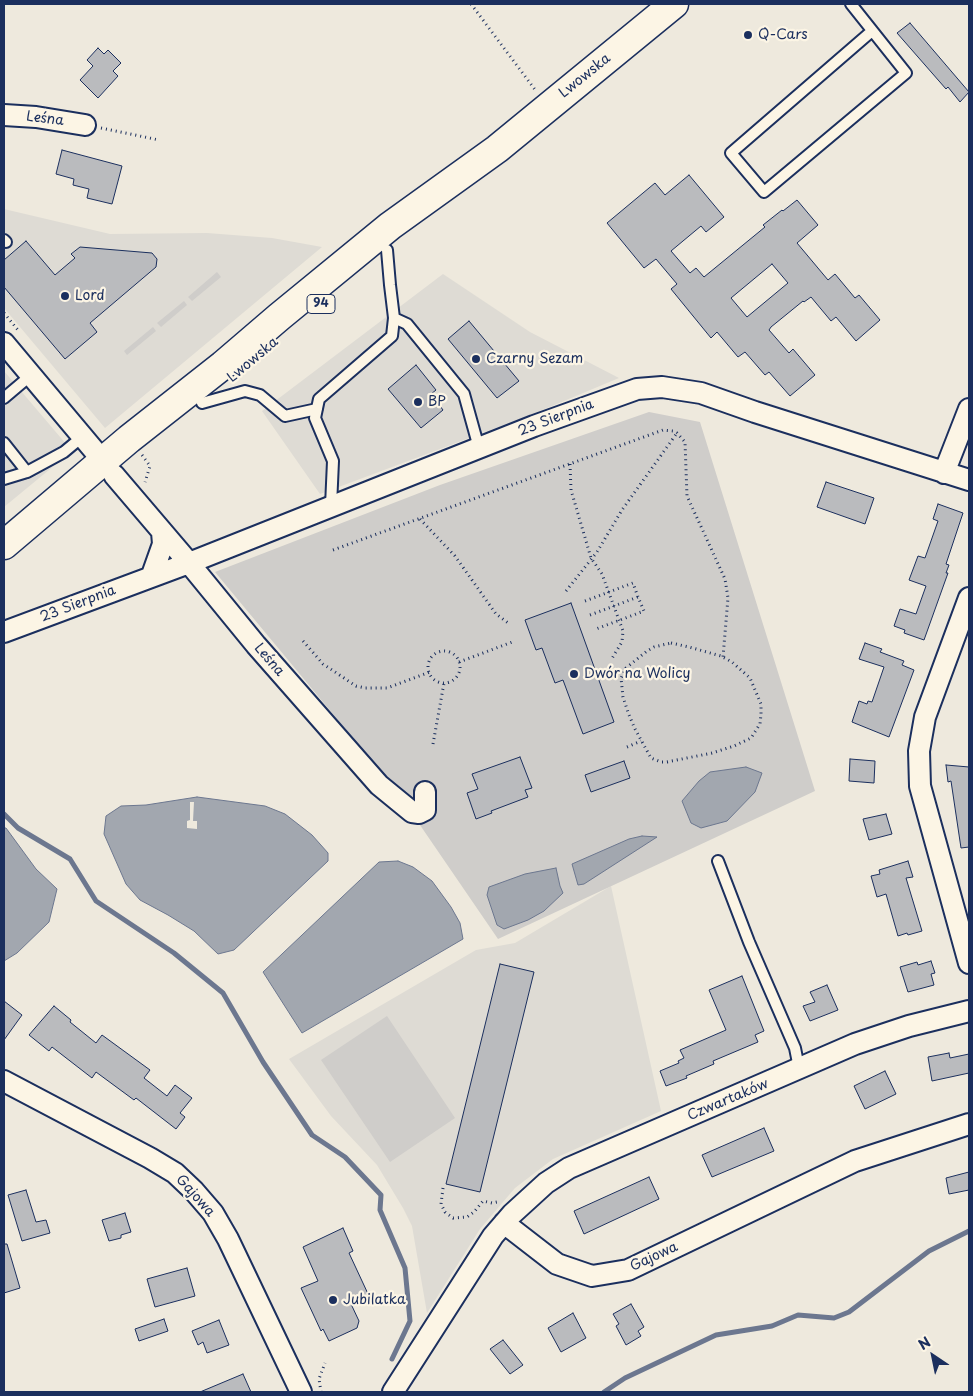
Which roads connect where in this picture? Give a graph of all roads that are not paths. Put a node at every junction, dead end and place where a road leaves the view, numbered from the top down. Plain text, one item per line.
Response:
1 (674, 4) edge
2 (851, 4) edge
3 (872, 31) junction
4 (4, 115) edge
5 (86, 125) road end
6 (497, 149) junction
7 (388, 250) junction
8 (394, 318) junction
9 (4, 343) edge
10 (30, 376) junction
11 (4, 398) edge
12 (202, 403) junction
13 (317, 409) junction
14 (969, 409) edge
15 (82, 437) junction
16 (4, 443) edge
17 (479, 448) junction
18 (108, 468) junction
19 (27, 472) junction
20 (944, 472) junction
21 (4, 480) edge
22 (969, 480) edge
23 (331, 506) junction
24 (162, 532) junction
25 (4, 545) edge
26 (189, 563) junction
27 (4, 564) edge
28 (152, 575) junction
29 (969, 598) edge
30 (4, 632) edge
31 (425, 792) dead end
32 (718, 861) dead end
33 (969, 964) edge
34 (969, 1011) edge
35 (799, 1068) junction
36 (4, 1081) edge
37 (969, 1124) edge
38 (504, 1223) junction
39 (398, 1383) edge
40 (301, 1392) edge

1 - 6 main road, Lwowska / 94
2 - 3 lane
3 - 3 lane
4 - 5 street, Leśna
6 - 7 main road, Lwowska / 94
6 - 18 main road, Lwowska / 94
7 - 8 lane
7 - 12 main road, Lwowska / 94
8 - 13 lane
8 - 17 lane
9 - 10 street, Leśna
10 - 11 lane
10 - 15 street, Leśna
12 - 13 lane
12 - 18 main road, Lwowska / 94
13 - 23 lane
14 - 20 street
15 - 18 street, Leśna
15 - 19 lane
16 - 19 lane
17 - 20 street, 23 Sierpnia
17 - 23 street, 23 Sierpnia
18 - 24 street, Leśna
18 - 25 main road, Lwowska / 94
18 - 27 main road, Lwowska / 94
19 - 21 lane
20 - 22 street, 23 Sierpnia
23 - 26 street, 23 Sierpnia
24 - 26 street, Leśna
24 - 28 street
26 - 28 street, 23 Sierpnia
26 - 31 street, Leśna
28 - 30 street, 23 Sierpnia
29 - 33 street
32 - 35 lane
34 - 35 street, Czwartaków
35 - 38 street, Czwartaków
36 - 40 street, Gajowa
37 - 38 street, Gajowa
38 - 39 street

